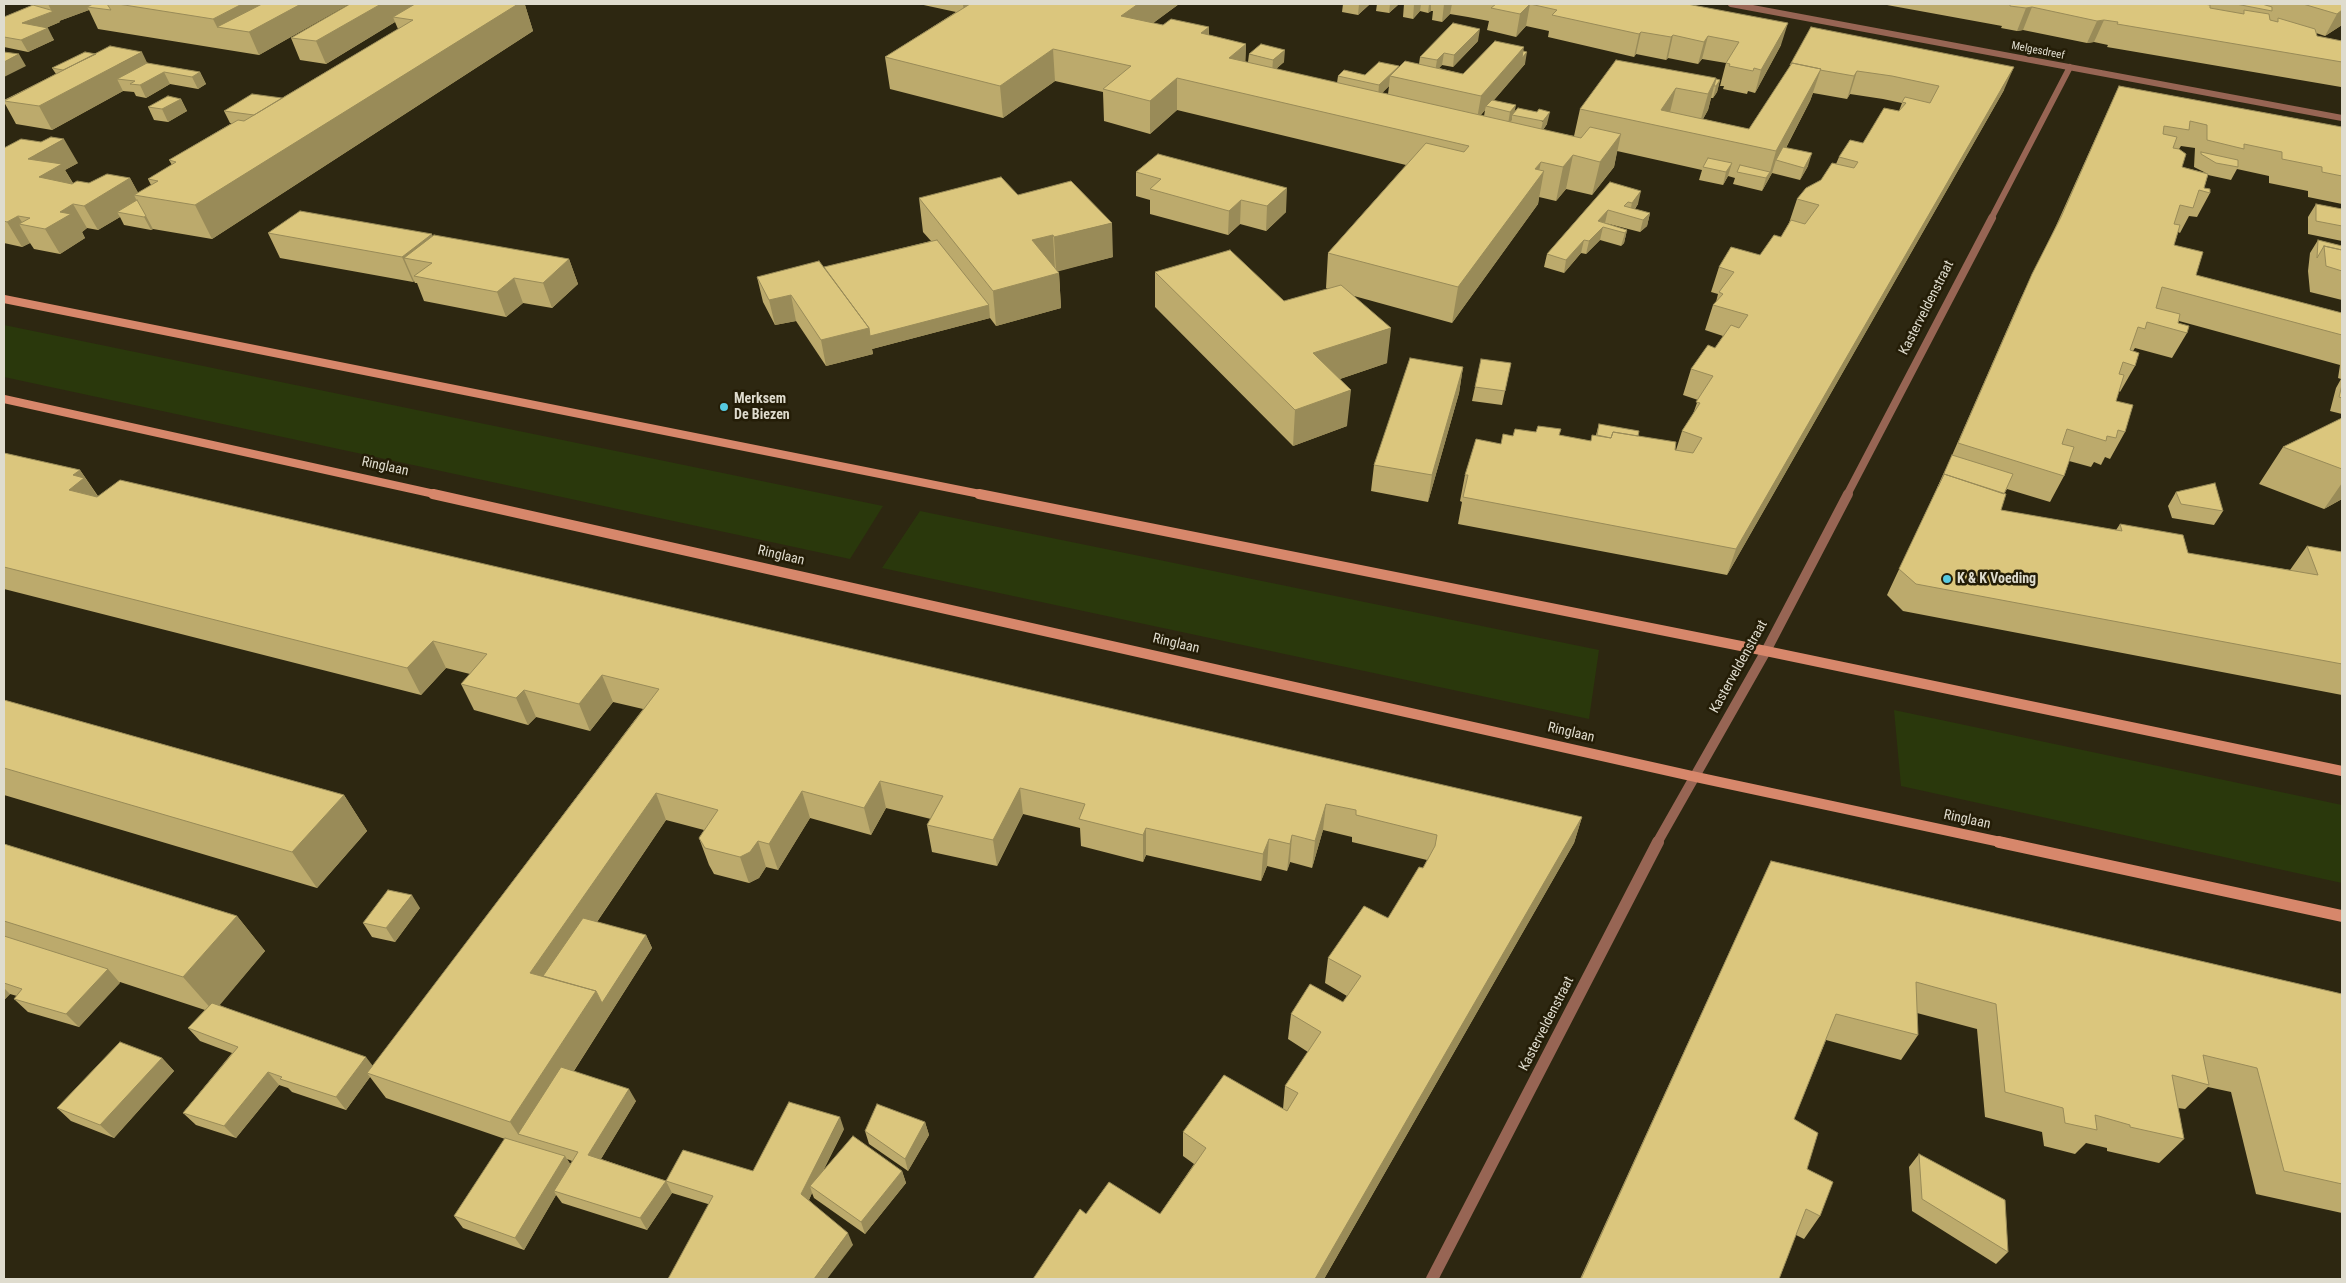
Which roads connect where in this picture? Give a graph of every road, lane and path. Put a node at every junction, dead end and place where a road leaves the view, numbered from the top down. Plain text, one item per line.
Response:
1 (1730, 4) edge
2 (2070, 67) junction
3 (2342, 118) edge
4 (4, 299) edge
5 (4, 399) edge
6 (1766, 651) junction
7 (2342, 771) edge
8 (1696, 778) junction
9 (2342, 916) edge
10 (1432, 1279) edge

1 - 2 street, Melgesdreef
2 - 3 street, Melgesdreef
2 - 6 street, Kasterveldenstraat
4 - 6 street
5 - 8 street, Ringlaan
6 - 7 street
6 - 8 street, Kasterveldenstraat
8 - 9 street, Ringlaan
8 - 10 street, Kasterveldenstraat

